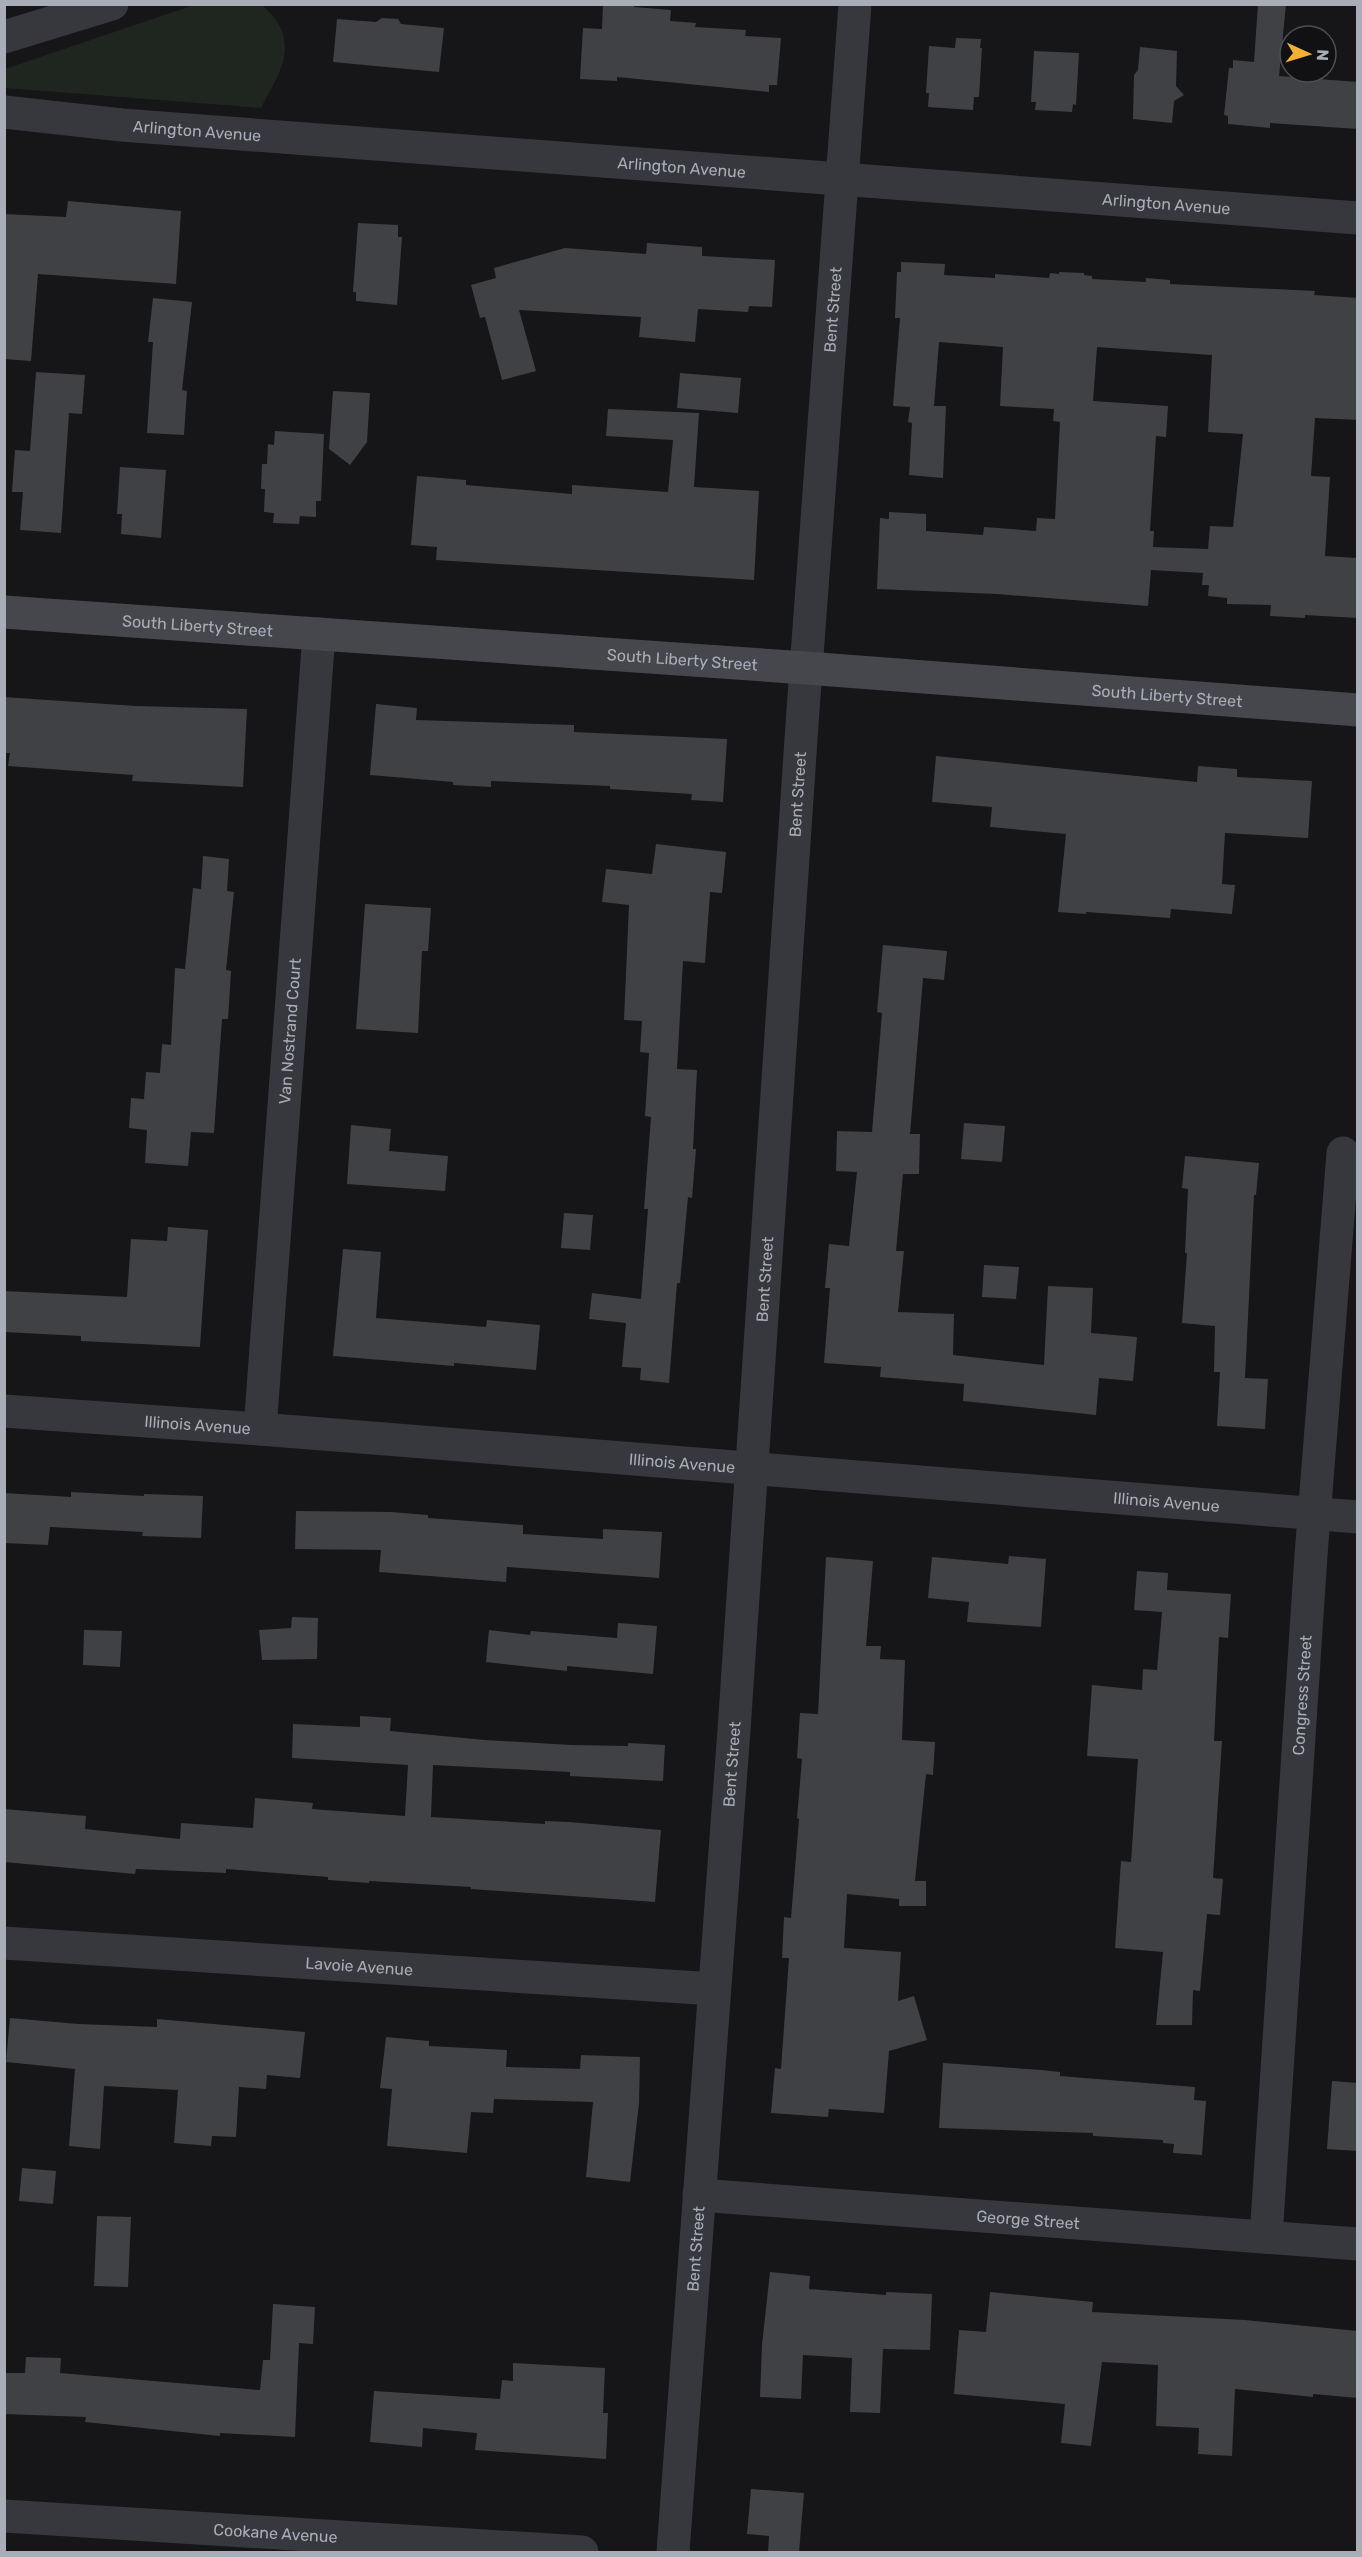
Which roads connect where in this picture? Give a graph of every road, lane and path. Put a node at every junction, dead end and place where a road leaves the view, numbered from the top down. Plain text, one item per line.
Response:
1 (112, 4) edge
2 (855, 4) edge
3 (4, 37) edge
4 (4, 112) edge
5 (842, 178) junction
6 (1358, 218) edge
7 (4, 612) edge
8 (319, 634) junction
9 (806, 668) junction
10 (1358, 710) edge
11 (1343, 1153) dead end
12 (4, 1411) edge
13 (260, 1429) junction
14 (751, 1470) junction
15 (1315, 1514) junction
16 (1358, 1517) edge
17 (4, 1943) edge
18 (714, 1989) junction
19 (699, 2195) junction
20 (1266, 2237) junction
21 (1358, 2244) edge
22 (4, 2516) edge
23 (582, 2553) edge
24 (673, 2553) edge

1 - 3 street
2 - 5 street, Bent Street
4 - 5 street, Arlington Avenue
5 - 6 street, Arlington Avenue
5 - 9 street, Bent Street
7 - 8 main road, South Liberty Street
8 - 9 main road, South Liberty Street
8 - 13 street, Van Nostrand Court
9 - 10 main road, South Liberty Street
9 - 14 street, Bent Street
11 - 15 street, Congress Street
12 - 13 street, Illinois Avenue
13 - 14 street, Illinois Avenue
14 - 15 street, Illinois Avenue
14 - 18 street, Bent Street
15 - 16 street, Illinois Avenue
15 - 20 street, Congress Street
17 - 18 street, Lavoie Avenue
18 - 19 street, Bent Street
19 - 20 street, George Street
19 - 24 street, Bent Street
20 - 21 street, George Street
22 - 23 street, Cookane Avenue

